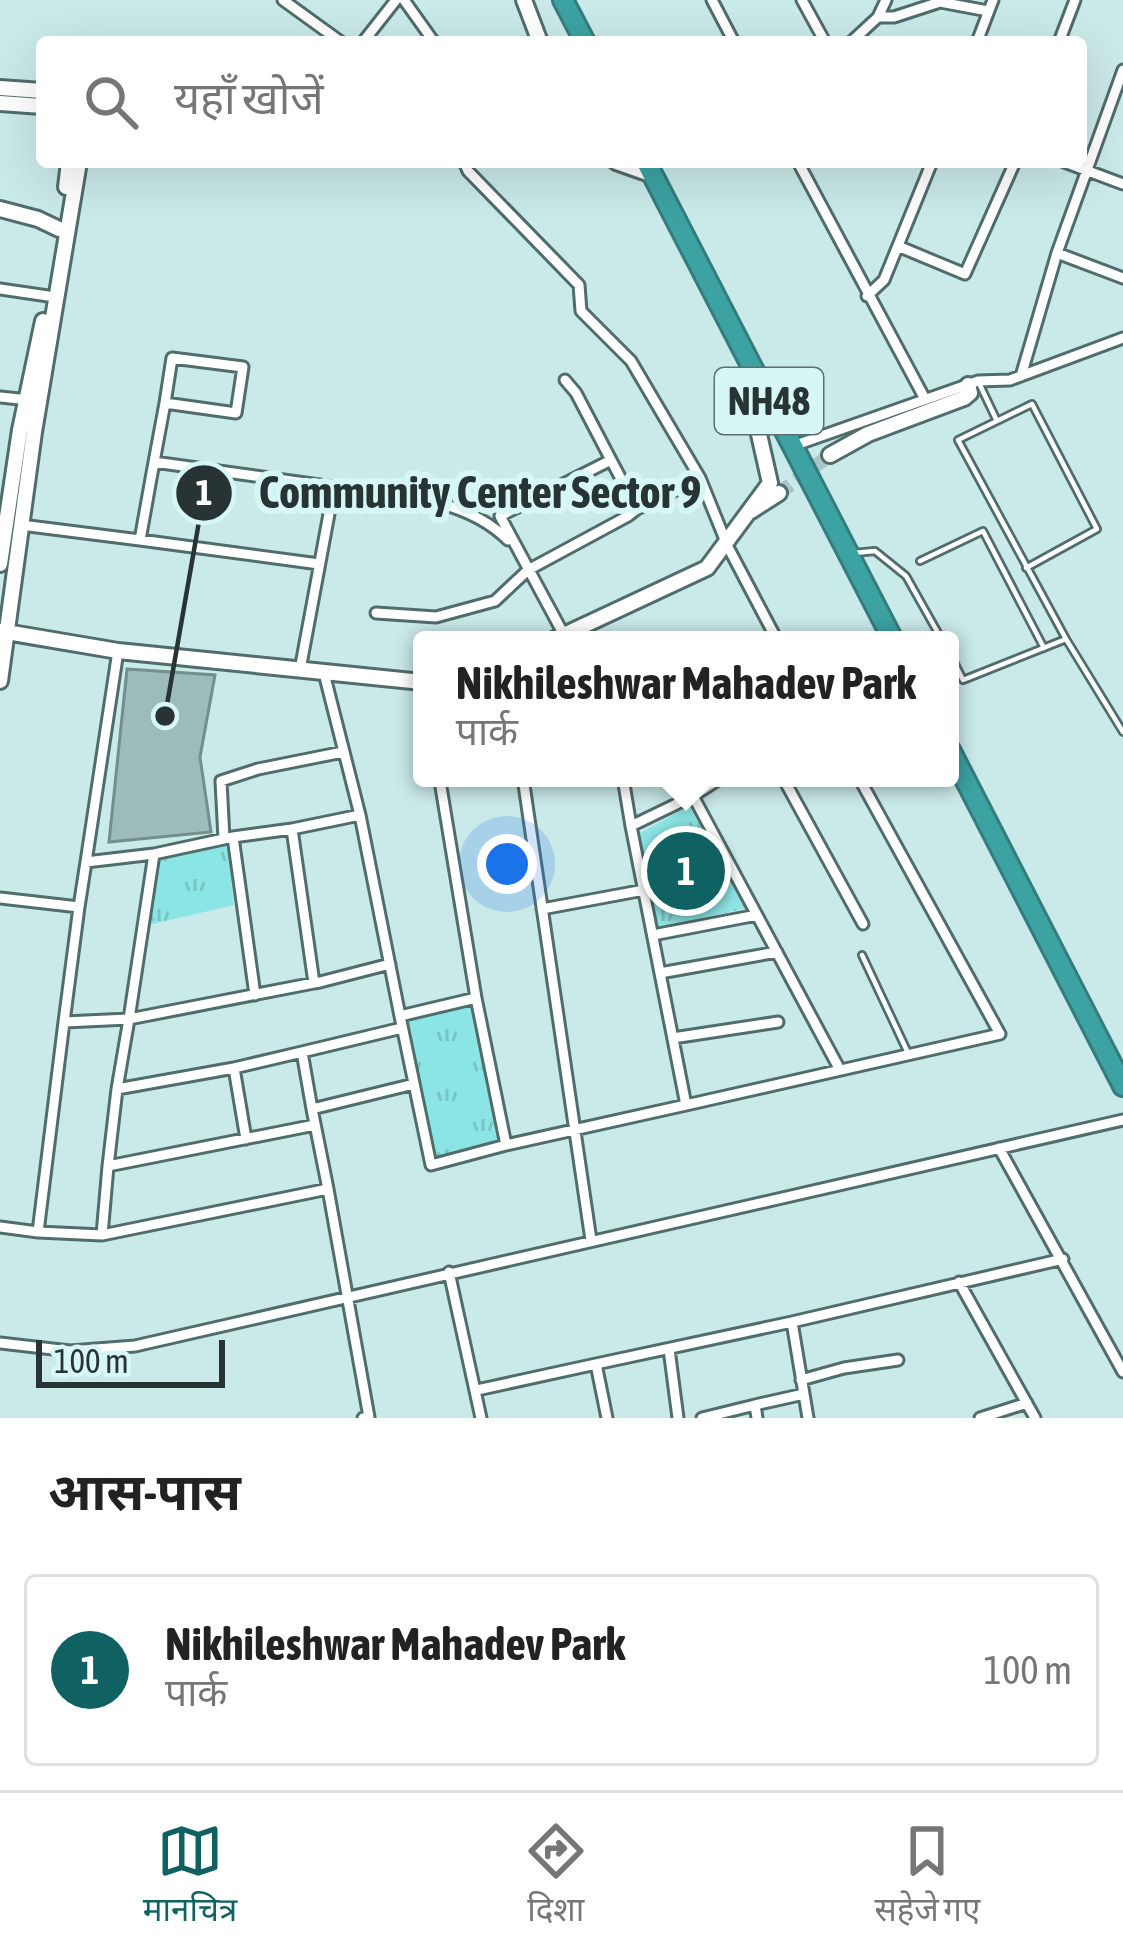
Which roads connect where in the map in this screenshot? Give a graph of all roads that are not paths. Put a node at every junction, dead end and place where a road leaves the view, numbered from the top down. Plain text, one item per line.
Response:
1 (283, 0) edge
2 (400, 0) edge
3 (524, 0) edge
4 (563, 0) edge
5 (730, 0) edge
6 (802, 0) edge
7 (886, 0) edge
8 (1075, 0) edge
9 (714, 4) edge
10 (991, 6) edge
11 (878, 17) junction
12 (333, 36) edge
13 (368, 36) edge
14 (429, 36) edge
15 (538, 36) edge
16 (582, 36) edge
17 (731, 36) edge
18 (822, 36) edge
19 (857, 36) edge
20 (979, 36) edge
21 (1061, 36) edge
22 (1123, 70) edge
23 (0, 88) edge
24 (36, 91) edge
25 (0, 103) edge
26 (36, 106) edge
27 (68, 168) edge
28 (78, 168) edge
29 (467, 168) edge
30 (650, 168) edge
31 (801, 168) edge
32 (930, 168) edge
33 (1012, 168) edge
34 (1081, 168) edge
35 (1087, 170) junction
36 (1123, 184) edge
37 (0, 209) edge
38 (59, 230) junction
39 (900, 247) junction
40 (1057, 253) junction
41 (1123, 278) edge
42 (0, 289) edge
43 (48, 296) junction
44 (867, 296) junction
45 (1123, 338) edge
46 (1022, 376) junction
47 (565, 380) dead end
48 (973, 383) junction
49 (766, 395) junction
50 (0, 397) edge
51 (925, 399) junction
52 (29, 400) junction
53 (165, 403) junction
54 (997, 422) junction
55 (27, 431) junction
56 (794, 446) junction
57 (830, 455) tunnel mouth
58 (611, 460) junction
59 (154, 462) junction
60 (700, 478) junction
61 (334, 487) junction
62 (779, 493) tunnel mouth
63 (638, 509) junction
64 (751, 512) junction
65 (21, 525) junction
66 (140, 540) junction
67 (726, 541) junction
68 (848, 553) junction
69 (920, 561) dead end
70 (0, 564) edge
71 (319, 564) junction
72 (1026, 568) junction
73 (528, 570) junction
74 (376, 613) dead end
75 (556, 631) edge
76 (572, 631) edge
77 (772, 631) edge
78 (888, 631) edge
79 (938, 631) edge
80 (4, 632) edge
81 (1066, 639) junction
82 (1044, 648) junction
83 (118, 651) junction
84 (300, 670) junction
85 (959, 671) edge
86 (324, 673) junction
87 (0, 681) edge
88 (413, 681) edge
89 (1123, 732) edge
90 (343, 752) junction
91 (959, 768) edge
92 (441, 787) edge
93 (524, 787) edge
94 (624, 787) edge
95 (707, 787) edge
96 (788, 787) edge
97 (864, 787) edge
98 (693, 796) junction
99 (360, 814) junction
100 (631, 826) junction
101 (292, 829) junction
102 (228, 838) junction
103 (154, 854) junction
104 (86, 862) junction
105 (644, 890) junction
106 (0, 898) edge
107 (79, 907) junction
108 (542, 909) junction
109 (757, 915) junction
110 (862, 924) dead end
111 (653, 935) junction
112 (777, 952) junction
113 (862, 955) dead end
114 (390, 964) junction
115 (660, 974) junction
116 (314, 983) junction
117 (255, 995) junction
118 (476, 998) junction
119 (129, 1019) junction
120 (64, 1022) junction
121 (401, 1022) junction
122 (778, 1022) dead end
123 (673, 1039) junction
124 (302, 1052) junction
125 (909, 1055) junction
126 (1117, 1060) edge
127 (234, 1068) junction
128 (840, 1070) junction
129 (414, 1084) junction
130 (1123, 1086) edge
131 (117, 1089) junction
132 (686, 1106) junction
133 (312, 1109) junction
134 (1123, 1120) edge
135 (315, 1125) junction
136 (574, 1128) junction
137 (246, 1139) junction
138 (506, 1145) junction
139 (999, 1148) junction
140 (108, 1166) junction
141 (328, 1190) junction
142 (0, 1228) edge
143 (38, 1232) junction
144 (102, 1235) junction
145 (591, 1240) junction
146 (1064, 1259) junction
147 (448, 1273) junction
148 (959, 1282) junction
149 (348, 1296) junction
150 (792, 1322) junction
151 (0, 1343) edge
152 (669, 1349) junction
153 (898, 1360) dead end
154 (596, 1364) junction
155 (1123, 1372) edge
156 (801, 1380) junction
157 (477, 1390) junction
158 (804, 1394) junction
159 (1027, 1403) junction
160 (755, 1405) junction
161 (367, 1418) edge
162 (482, 1418) edge
163 (607, 1418) edge
164 (678, 1418) edge
165 (702, 1418) edge
166 (758, 1418) edge
167 (808, 1418) edge
168 (980, 1418) edge
169 (1035, 1418) edge

1 - 12 street
2 - 13 street
2 - 14 street
3 - 15 street
4 - 16 highway
5 - 9 street
6 - 18 street
7 - 11 street
8 - 21 street
9 - 17 street
10 - 11 street
10 - 20 street
11 - 19 street
22 - 35 street
23 - 24 street
25 - 26 street
27 - 38 street
28 - 55 street
29 - 60 street
30 - 49 highway, NH48
31 - 44 street
32 - 39 street
33 - 39 street
34 - 35 street
35 - 36 street
35 - 40 street
37 - 38 street
38 - 43 street
39 - 44 street
40 - 41 street
40 - 46 street
42 - 43 street
43 - 52 street
44 - 51 street
45 - 46 street
46 - 48 street
47 - 58 street
48 - 51 street
48 - 54 lane
48 - 57 street
49 - 56 highway, NH48
49 - 64 street
50 - 52 street
51 - 56 street
52 - 55 street
53 - 53 street
53 - 59 street
54 - 72 lane
54 - 72 lane
55 - 65 street
55 - 70 street
56 - 68 highway, NH48
58 - 63 street
58 - 73 street
59 - 61 street
59 - 66 street
60 - 63 street
60 - 67 street
61 - 71 street
61 - 73 street
62 - 64 street
63 - 73 street
64 - 67 street
65 - 66 street
65 - 80 street
66 - 71 street
67 - 76 street
67 - 77 street
68 - 78 highway, NH48
68 - 79 lane
69 - 82 lane
71 - 84 street
72 - 81 lane
73 - 74 street
73 - 75 street
80 - 83 street
80 - 87 street
81 - 82 lane
81 - 89 lane
82 - 85 lane
83 - 84 street
83 - 104 street
84 - 86 street
86 - 88 street
86 - 90 street
90 - 99 street
90 - 102 street
91 - 126 highway
92 - 118 street
93 - 108 street
94 - 100 street
95 - 98 street
96 - 110 street
97 - 125 street
98 - 100 street
98 - 109 street
99 - 101 street
99 - 114 street
100 - 105 street
101 - 102 street
101 - 116 street
102 - 103 street
102 - 117 street
103 - 104 street
103 - 119 street
104 - 107 street
105 - 108 street
105 - 111 street
106 - 107 street
107 - 120 street
108 - 136 street
109 - 111 street
109 - 112 street
111 - 115 street
112 - 115 street
112 - 128 street
113 - 125 lane
114 - 116 street
114 - 121 street
115 - 123 street
116 - 117 street
117 - 119 street
118 - 121 street
118 - 138 street
119 - 120 street
119 - 131 street
120 - 143 street
121 - 124 street
121 - 129 street
122 - 123 street
123 - 132 street
124 - 127 street
124 - 133 street
125 - 128 street
126 - 130 highway
127 - 131 street
127 - 137 street
128 - 132 street
129 - 133 street
129 - 138 street
131 - 140 street
132 - 136 street
133 - 135 street
134 - 139 street
135 - 137 street
135 - 141 street
136 - 138 street
136 - 145 street
137 - 140 street
139 - 145 street
139 - 146 street
140 - 144 street
141 - 144 street
141 - 149 street
142 - 143 street
143 - 144 street
145 - 147 street
146 - 148 street
146 - 155 street
147 - 149 street
147 - 157 street
148 - 150 street
148 - 159 street
149 - 151 street
149 - 161 street
150 - 152 street
150 - 156 street
152 - 154 street
152 - 164 street
153 - 156 street
154 - 157 street
154 - 163 street
156 - 158 street
157 - 162 street
158 - 160 street
158 - 167 street
159 - 168 street
159 - 169 street
160 - 165 street
160 - 166 street

